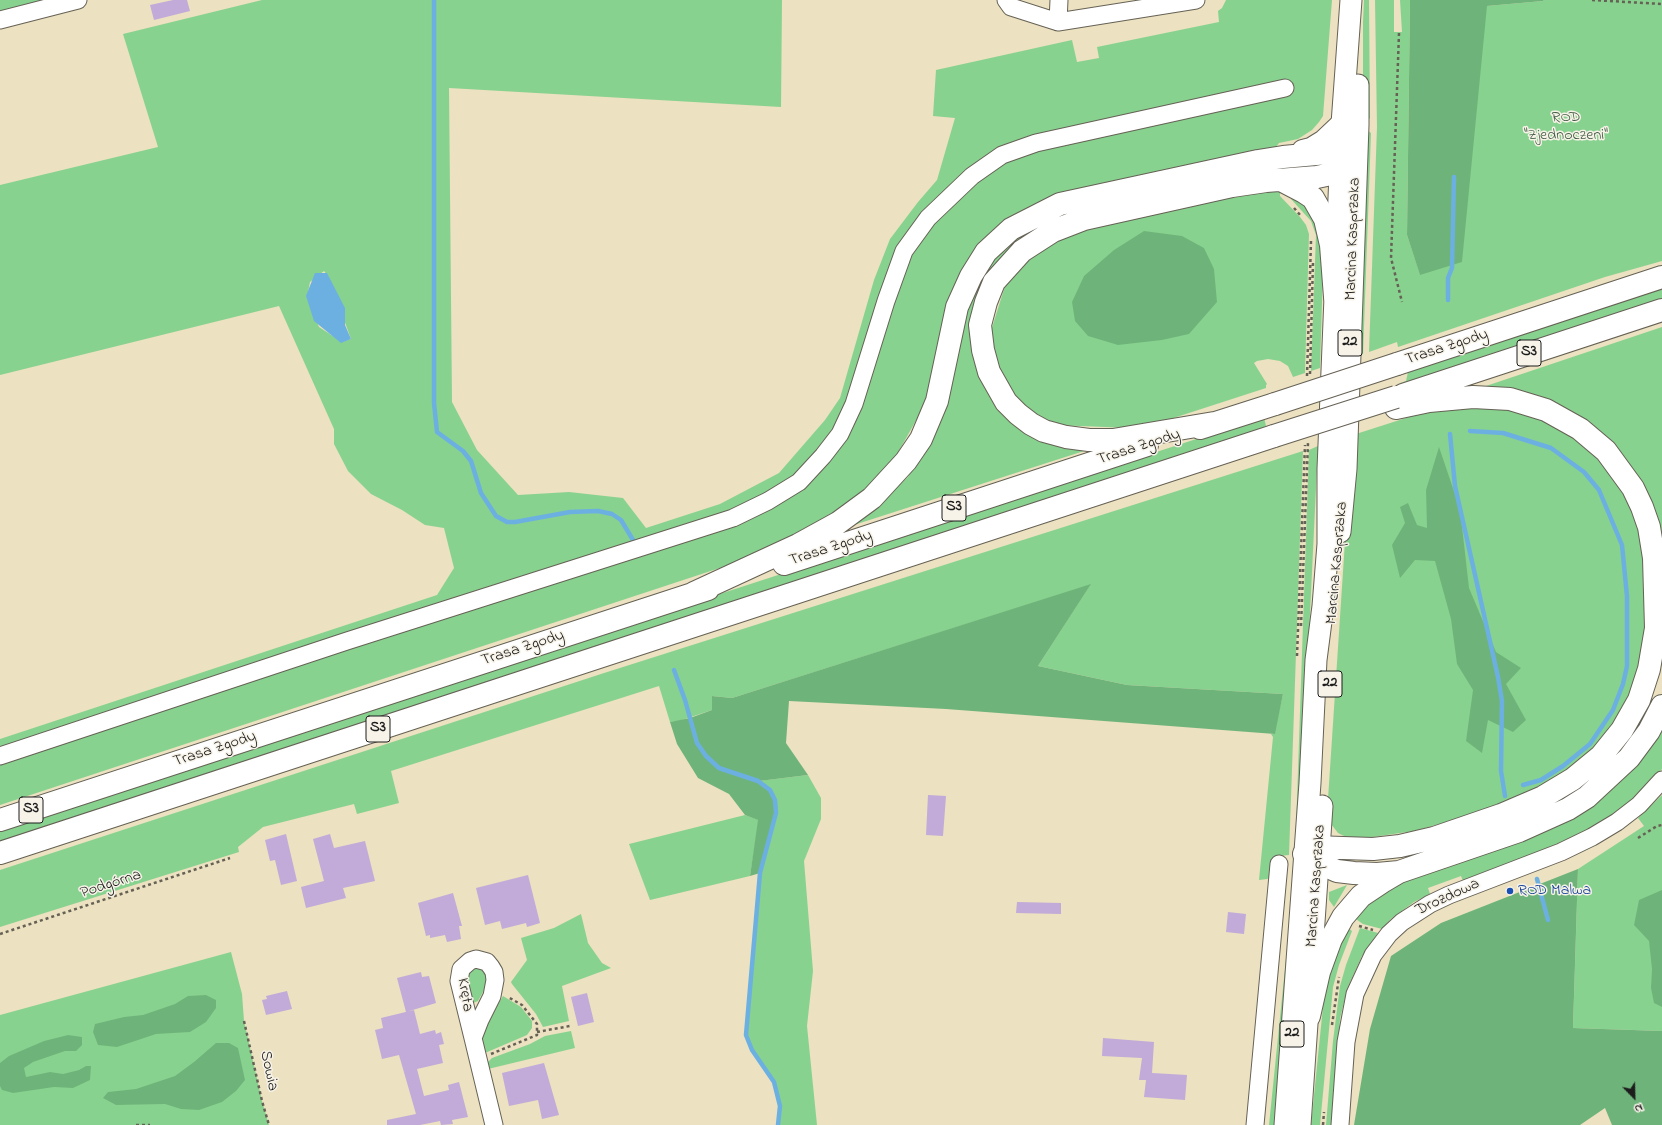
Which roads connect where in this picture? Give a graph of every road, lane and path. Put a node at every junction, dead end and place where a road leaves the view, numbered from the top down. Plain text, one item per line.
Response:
1 (78, 0) edge
2 (1006, 0) edge
3 (1059, 0) edge
4 (1351, 0) edge
5 (1363, 0) edge
6 (1592, 0) edge
7 (1186, 1) edge
8 (1662, 4) edge
9 (1102, 8) edge
10 (0, 20) edge
11 (1058, 22) junction
12 (1399, 33) dead end
13 (1285, 88) dead end
14 (1342, 124) junction
15 (1283, 157) junction
16 (1346, 163) junction
17 (1284, 181) junction
18 (1292, 205) dead end
19 (1310, 236) dead end
20 (1313, 238) dead end
21 (1662, 277) edge
22 (1335, 297) junction
23 (1402, 302) dead end
24 (1662, 310) edge
25 (1307, 377) dead end
26 (1310, 380) dead end
27 (1396, 403) junction
28 (1214, 423) junction
29 (1308, 434) junction
30 (694, 593) junction
31 (1300, 655) dead end
32 (1297, 658) dead end
33 (1662, 706) edge
34 (0, 756) edge
35 (1662, 780) edge
36 (0, 820) edge
37 (1662, 825) edge
38 (1638, 838) dead end
39 (0, 852) edge
40 (1314, 855) junction
41 (230, 858) dead end
42 (1279, 864) dead end
43 (1399, 872) junction
44 (0, 934) edge
45 (494, 988) junction
46 (1308, 1016) junction
47 (244, 1021) dead end
48 (570, 1026) dead end
49 (537, 1032) junction
50 (473, 1038) junction
51 (478, 1059) junction
52 (136, 1125) edge
53 (150, 1125) edge
54 (269, 1125) edge
55 (494, 1125) edge
56 (1255, 1125) edge
57 (1284, 1125) edge
58 (1300, 1125) edge
59 (1340, 1125) edge

1 - 10 street
2 - 11 street
3 - 11 street
4 - 14 main road, Marcina Kasprzaka / 22
5 - 16 main road, Marcina Kasprzaka / 22
6 - 8 path
7 - 9 street
9 - 11 street
12 - 23 path
13 - 34 street
14 - 15 highway
14 - 16 main road, Marcina Kasprzaka / 22
15 - 16 highway
15 - 30 highway
16 - 17 highway
16 - 22 main road, Marcina Kasprzaka / 22
16 - 40 main road, Marcina Kasprzaka / 22
17 - 18 path
17 - 22 highway
17 - 28 highway
19 - 25 path
20 - 26 path
21 - 28 highway, Trasa Zgody / S3, bridge
22 - 40 main road, Marcina Kasprzaka / 22
24 - 27 highway, Trasa Zgody / S3
27 - 29 highway, Trasa Zgody, bridge
27 - 40 highway
28 - 30 highway, Trasa Zgody / S3
29 - 31 path
29 - 32 path
29 - 39 highway, Trasa Zgody / S3, bridge
30 - 36 highway, Trasa Zgody / S3
33 - 43 highway
35 - 59 street, Drozdowa
37 - 38 path
40 - 43 highway
40 - 46 main road, Marcina Kasprzaka / 22
40 - 57 main road, Marcina Kasprzaka / 22
41 - 44 path, Podgórna
42 - 56 street
43 - 46 highway
45 - 49 path
45 - 50 street, Kręta
45 - 50 street, Kręta
46 - 58 main road, Marcina Kasprzaka / 22
47 - 54 path, Sowia
48 - 49 path
49 - 51 path
50 - 51 street, Kręta
51 - 55 street, Kręta
52 - 53 path

